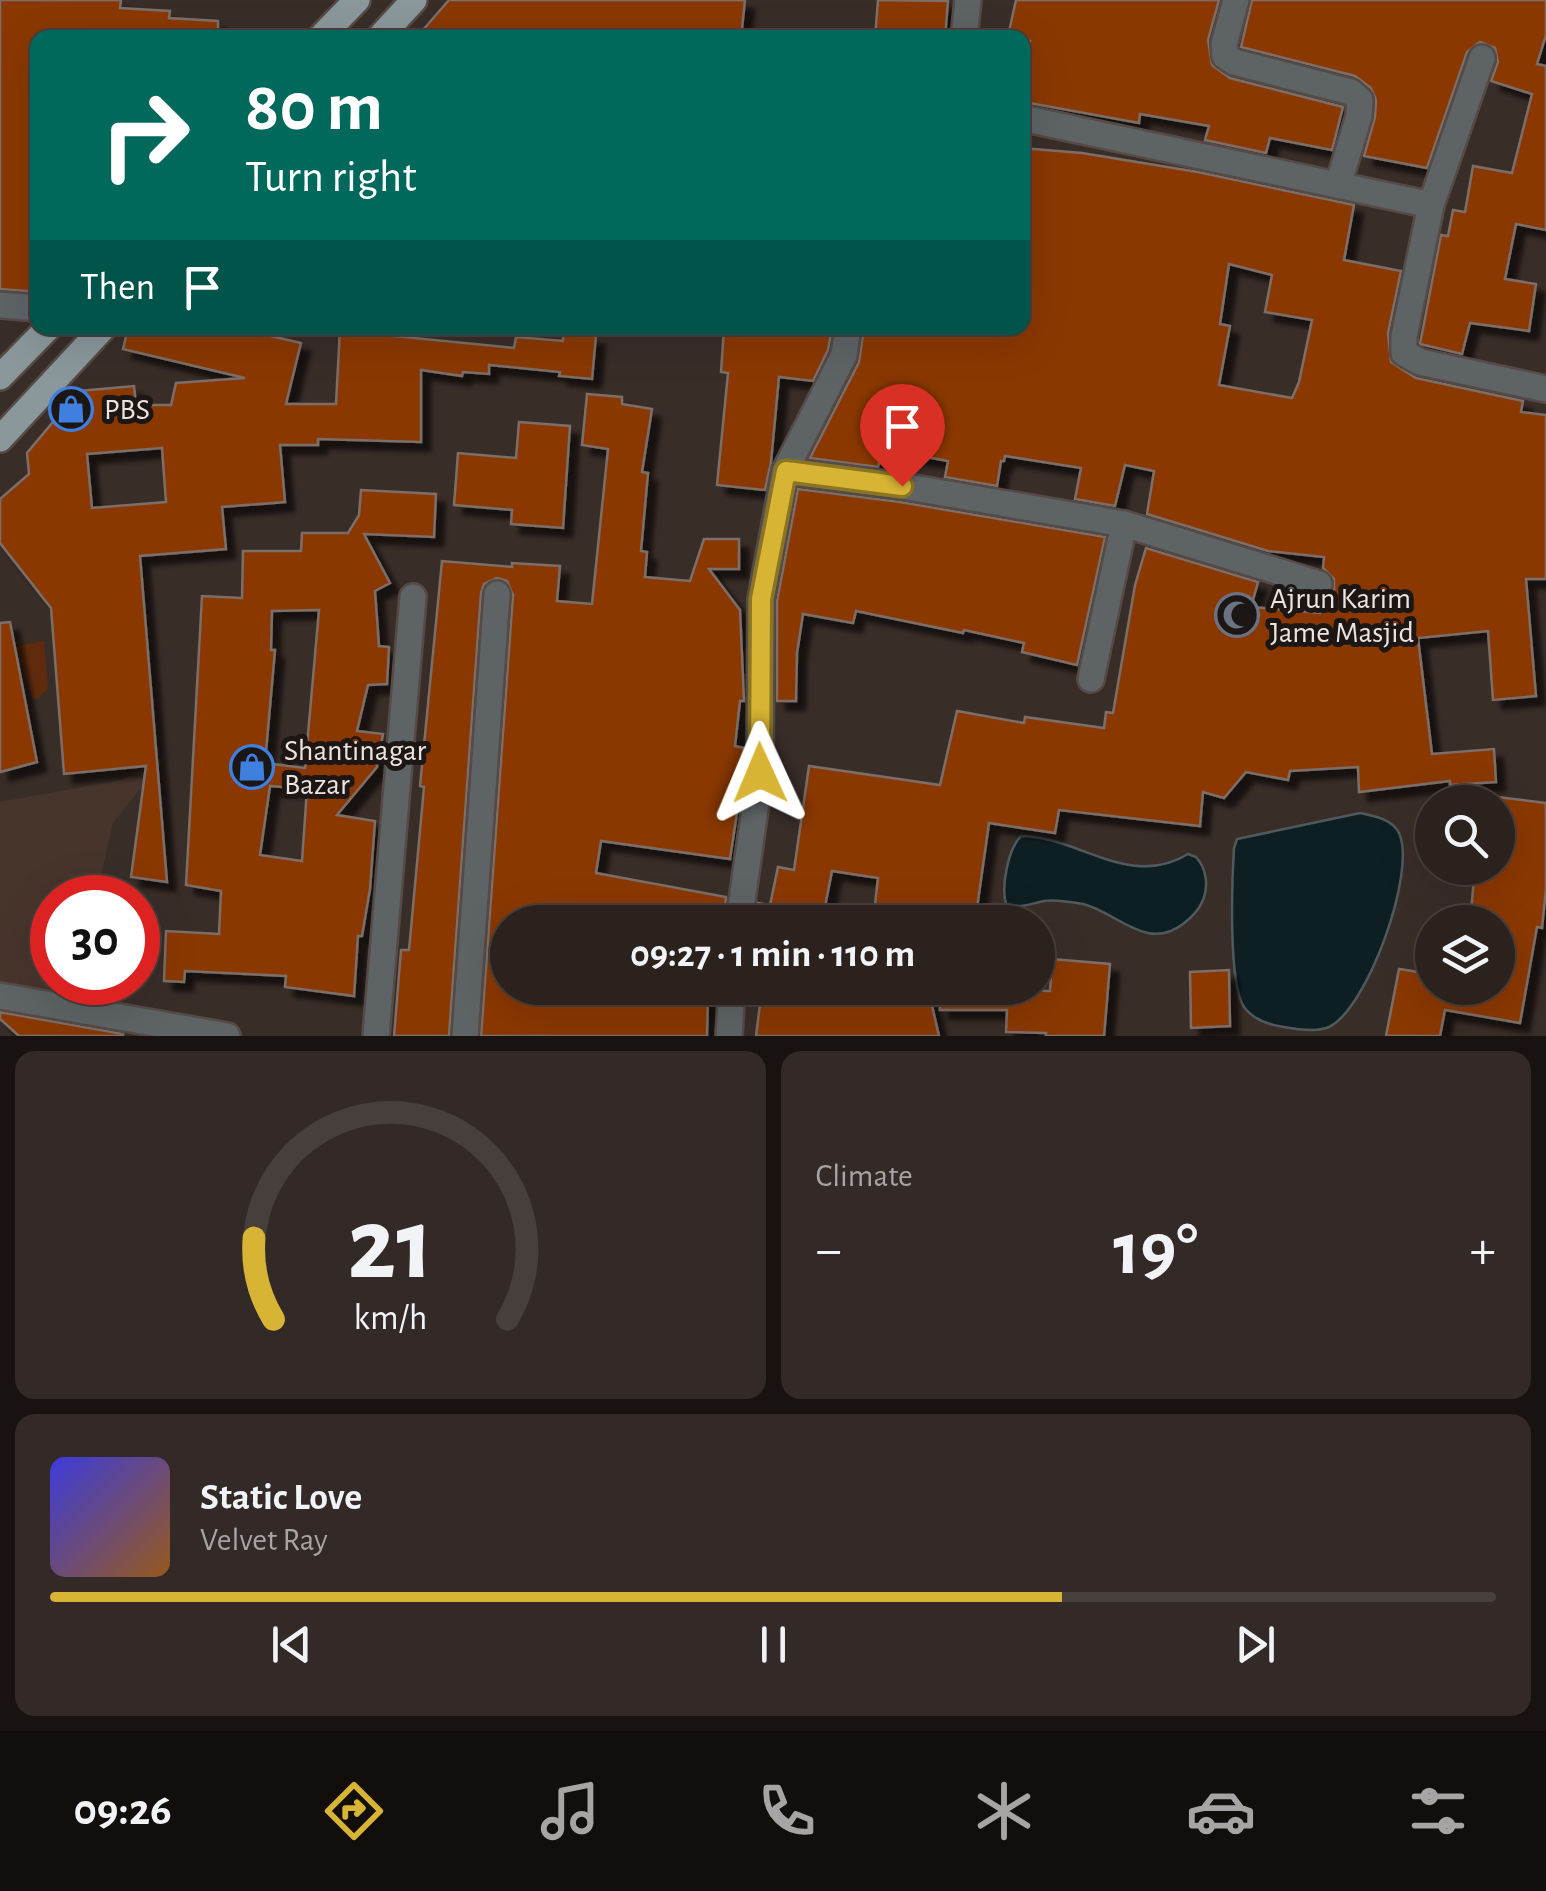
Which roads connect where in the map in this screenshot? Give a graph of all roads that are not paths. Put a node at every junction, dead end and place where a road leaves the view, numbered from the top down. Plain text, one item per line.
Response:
1 (356, 0) edge
2 (414, 0) edge
3 (968, 0) edge
4 (1236, 0) edge
5 (328, 30) edge
6 (386, 30) edge
7 (965, 30) edge
8 (1482, 58) dead end
9 (1030, 120) edge
10 (1338, 185) junction
11 (1430, 205) junction
12 (0, 304) edge
13 (30, 307) edge
14 (41, 335) edge
15 (96, 335) edge
16 (847, 335) edge
17 (0, 377) edge
18 (1546, 389) edge
19 (0, 438) edge
20 (786, 471) junction
21 (1124, 524) junction
22 (1319, 584) dead end
23 (497, 594) dead end
24 (414, 597) dead end
25 (1091, 680) dead end
26 (741, 905) edge
27 (0, 996) edge
28 (731, 1005) edge
29 (228, 1036) edge
30 (376, 1036) edge
31 (465, 1036) edge
32 (729, 1036) edge

1 - 5 main road
2 - 6 main road
3 - 7 street
4 - 10 street
8 - 11 street
9 - 10 street
10 - 11 street
11 - 18 street
12 - 13 street
14 - 17 main road
15 - 19 main road
16 - 20 street
20 - 21 street
20 - 26 street
21 - 22 street
21 - 25 street
23 - 31 street
24 - 30 street
27 - 29 street
28 - 32 street

